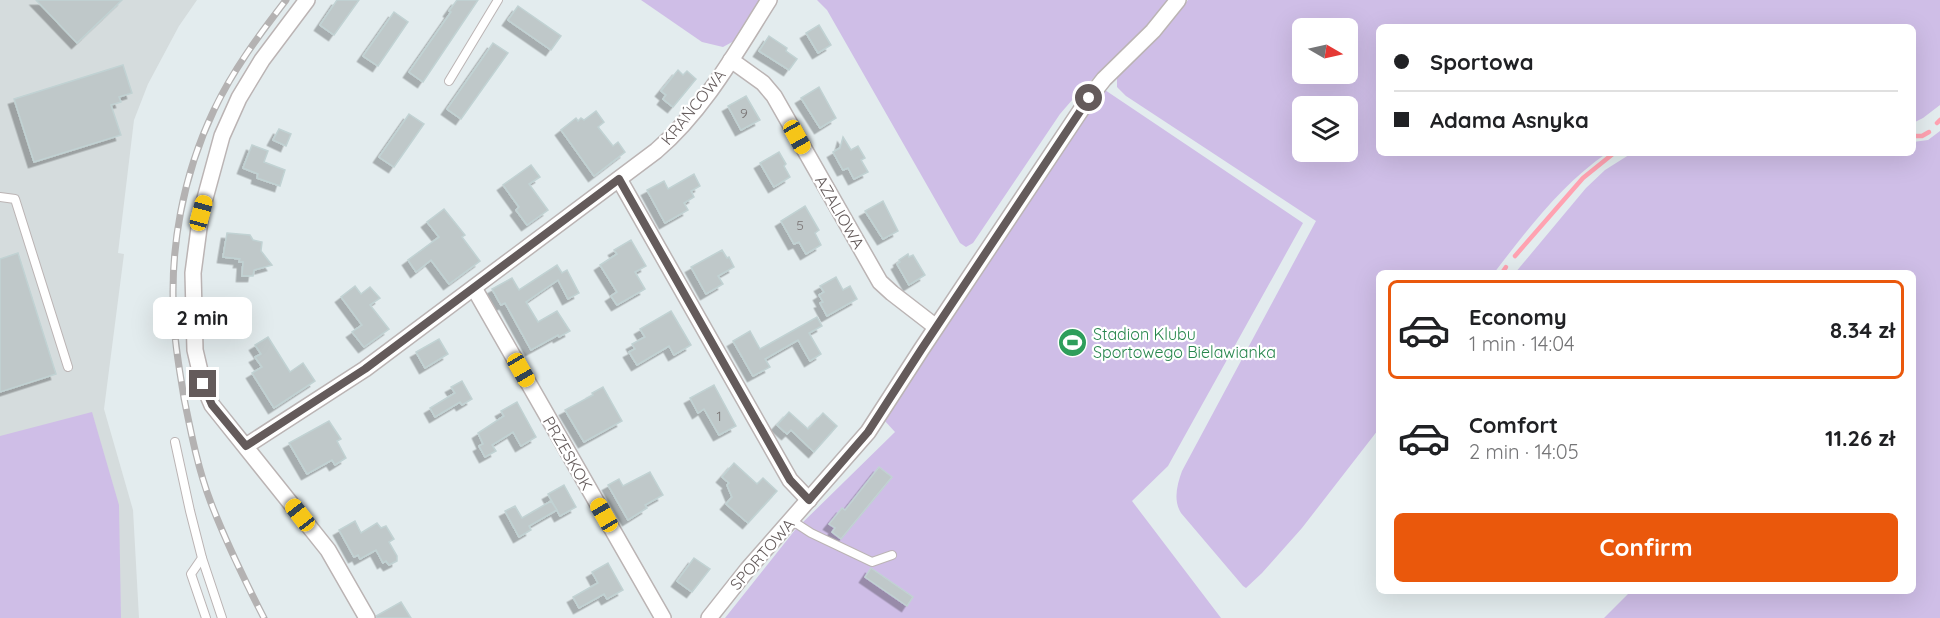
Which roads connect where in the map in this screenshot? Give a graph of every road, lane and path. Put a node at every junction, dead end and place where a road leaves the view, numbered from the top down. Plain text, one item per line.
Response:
1 (307, 0) edge
2 (498, 0) edge
3 (769, 0) edge
4 (1178, 0) edge
5 (731, 60) junction
6 (449, 81) dead end
7 (619, 179) junction
8 (0, 197) edge
9 (474, 288) junction
10 (936, 327) junction
11 (68, 367) dead end
12 (176, 442) dead end
13 (246, 446) junction
14 (809, 500) junction
15 (791, 520) junction
16 (892, 555) dead end
17 (202, 558) junction
18 (206, 618) edge
19 (222, 618) edge
20 (367, 618) edge
21 (663, 618) edge
22 (709, 618) edge

1 - 13 street
2 - 6 lane
3 - 5 street, KRAŃCOWA
4 - 10 street, SPORTOWA
5 - 7 street, KRAŃCOWA
5 - 10 street, AZALIOWA
7 - 9 street, KRAŃCOWA
7 - 14 street
8 - 11 lane
9 - 13 street, KRAŃCOWA
9 - 21 street, PRZESKOK
10 - 14 street, SPORTOWA
12 - 17 lane
13 - 20 street
14 - 15 street, SPORTOWA
15 - 16 lane
15 - 22 street, SPORTOWA
17 - 18 lane
17 - 19 lane

